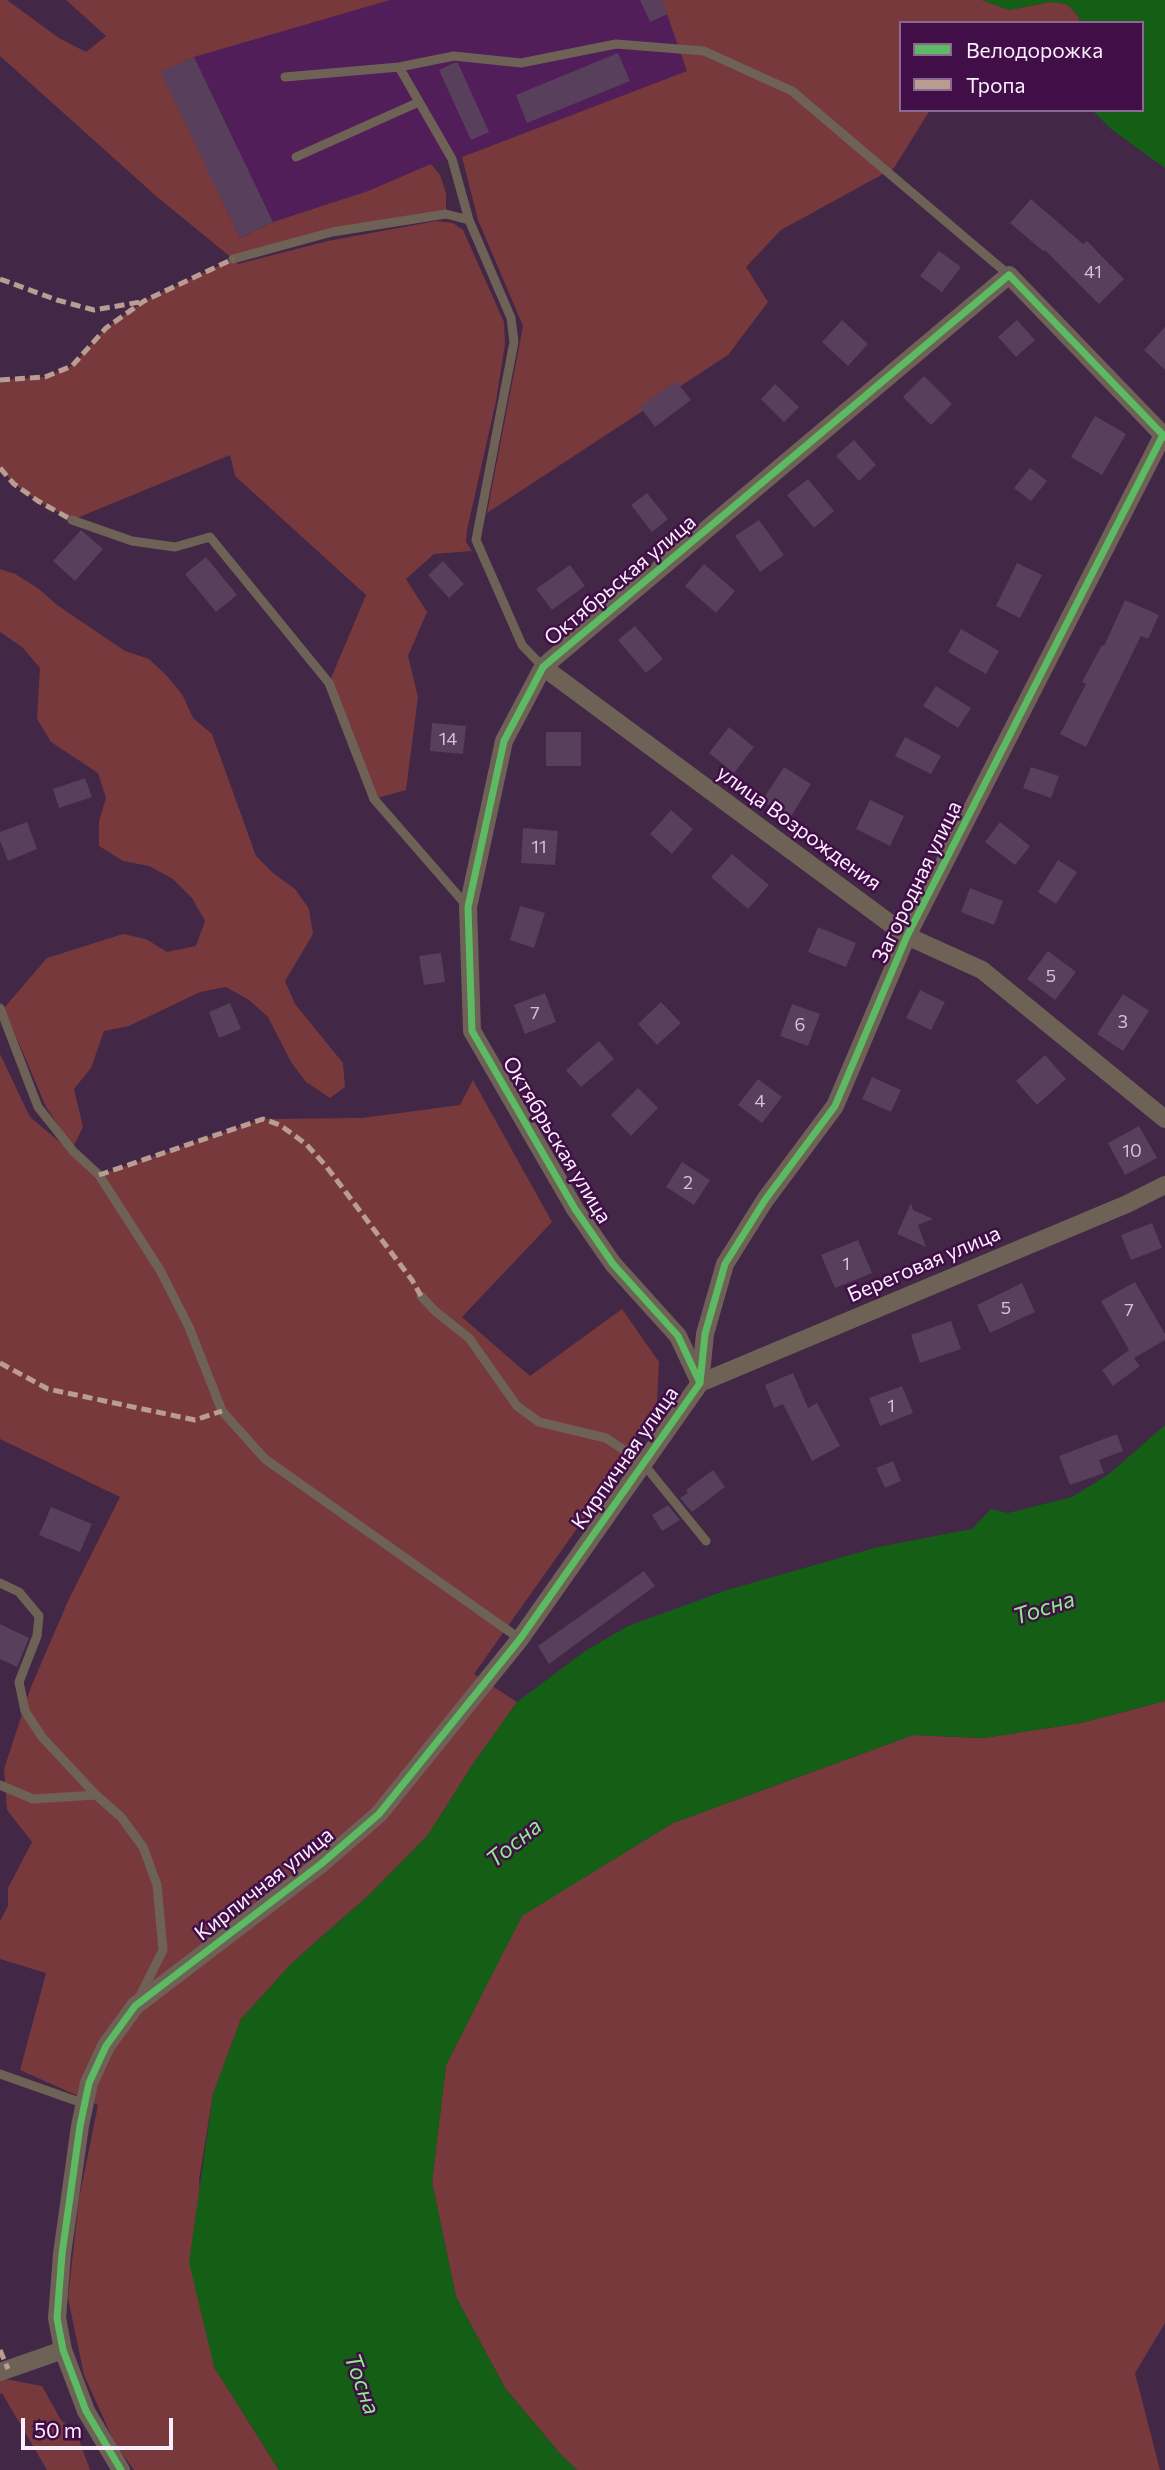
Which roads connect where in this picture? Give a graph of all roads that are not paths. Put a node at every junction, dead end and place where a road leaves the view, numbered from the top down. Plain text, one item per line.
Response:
1 (399, 67) junction
2 (285, 77) dead end
3 (419, 102) junction
4 (296, 157) dead end
5 (469, 220) junction
6 (233, 259) dead end
7 (1009, 275) junction
8 (1164, 436) edge
9 (72, 520) dead end
10 (543, 667) junction
11 (468, 907) junction
12 (907, 936) junction
13 (0, 1008) edge
14 (1165, 1119) edge
15 (1165, 1185) edge
16 (421, 1297) dead end
17 (699, 1383) junction
18 (642, 1462) junction
19 (705, 1541) dead end
20 (0, 1583) edge
21 (520, 1639) junction
22 (0, 1786) edge
23 (96, 1795) junction
24 (135, 2006) junction
25 (0, 2074) edge
26 (85, 2104) junction
27 (63, 2350) junction
28 (0, 2372) edge
29 (121, 2470) edge

1 - 2 lane
1 - 3 lane
1 - 7 lane
3 - 4 lane
3 - 5 lane
5 - 6 lane
5 - 10 lane
7 - 8 street
7 - 10 street, Октябрьская улица
8 - 12 street, Загородная улица
9 - 11 lane
10 - 11 street, Октябрьская улица
10 - 12 street, улица Возрождения
11 - 17 street, Октябрьская улица
12 - 14 street, улица Возрождения
12 - 17 street, Загородная улица
13 - 21 lane
15 - 17 street, Береговая улица
16 - 18 lane
17 - 18 street, Кирпичная улица
18 - 19 lane
18 - 21 street, Кирпичная улица
20 - 23 lane
21 - 24 street, Кирпичная улица
22 - 23 lane
23 - 24 lane
24 - 26 street, Кирпичная улица
25 - 26 lane
26 - 27 street, Кирпичная улица
27 - 28 street
27 - 29 street, Кирпичная улица

